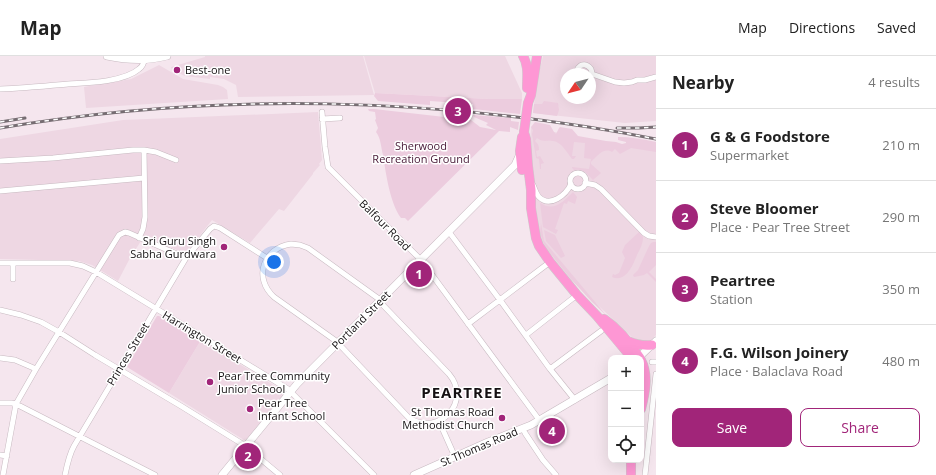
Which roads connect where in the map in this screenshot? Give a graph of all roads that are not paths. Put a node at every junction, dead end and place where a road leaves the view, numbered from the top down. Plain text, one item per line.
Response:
1 (107, 56) edge
2 (167, 56) edge
3 (523, 56) edge
4 (537, 56) edge
5 (144, 59) junction
6 (578, 68) edge
7 (590, 68) edge
8 (596, 77) edge
9 (656, 77) edge
10 (0, 89) edge
11 (528, 103) junction
12 (322, 112) dead end
13 (340, 118) dead end
14 (322, 119) junction
15 (144, 150) junction
16 (523, 151) junction
17 (176, 160) dead end
18 (0, 162) edge
19 (522, 165) junction
20 (507, 173) junction
21 (528, 175) junction
22 (144, 178) junction
23 (586, 183) junction
24 (571, 184) junction
25 (0, 191) edge
26 (531, 208) junction
27 (449, 232) junction
28 (656, 237) edge
29 (139, 238) junction
30 (186, 258) junction
31 (267, 258) junction
32 (421, 260) junction
33 (550, 262) junction
34 (0, 263) edge
35 (13, 263) junction
36 (96, 272) junction
37 (13, 279) dead end
38 (578, 295) junction
39 (500, 300) junction
40 (380, 301) junction
41 (156, 309) junction
42 (0, 310) edge
43 (597, 316) junction
44 (468, 324) junction
45 (601, 331) dead end
46 (59, 332) junction
47 (526, 335) junction
48 (627, 340) junction
49 (338, 343) junction
50 (654, 343) edge
51 (635, 355) edge
52 (636, 355) edge
53 (641, 355) edge
54 (0, 358) edge
55 (644, 365) edge
56 (119, 369) junction
57 (550, 369) junction
58 (36, 370) junction
59 (656, 374) edge
60 (608, 380) edge
61 (291, 392) junction
62 (644, 394) edge
63 (574, 400) junction
64 (0, 403) edge
65 (16, 404) junction
66 (540, 420) junction
67 (439, 421) junction
68 (523, 429) junction
69 (80, 436) junction
70 (644, 440) edge
71 (648, 441) junction
72 (246, 446) junction
73 (0, 455) edge
74 (7, 456) junction
75 (455, 457) junction
76 (631, 463) edge
77 (422, 474) edge
78 (3, 475) edge
79 (65, 475) edge
80 (155, 475) edge
81 (222, 475) edge
82 (280, 475) edge
83 (374, 475) edge
84 (414, 475) edge
85 (556, 475) edge
86 (630, 475) edge
87 (645, 475) edge

1 - 5 street
2 - 5 street
3 - 11 highway
4 - 11 highway
5 - 10 street
6 - 7 street
8 - 9 street
11 - 16 highway, bridge
12 - 14 street, Balfour Road
13 - 14 street
14 - 32 street, Balfour Road
15 - 17 street
15 - 18 street
15 - 22 street
16 - 19 highway
16 - 20 street, Portland Street
16 - 21 highway
19 - 20 street, Portland Street
19 - 26 highway
20 - 27 street, Portland Street
21 - 24 street
21 - 26 highway
22 - 25 street
22 - 29 street
23 - 24 street
23 - 24 street
23 - 28 street
26 - 33 highway
27 - 32 street, Portland Street
27 - 39 street
29 - 30 street
29 - 36 street
30 - 31 street, Princes Street
30 - 41 street, Princes Street
31 - 40 street
31 - 49 street
32 - 40 street, Portland Street
32 - 44 street, Balfour Road
33 - 38 highway
33 - 39 street
34 - 35 street, Harrington Street
35 - 36 street, Harrington Street
35 - 37 street
36 - 41 street, Harrington Street
36 - 46 street
38 - 43 highway
38 - 47 street
39 - 44 street
39 - 47 street
40 - 49 street, Portland Street
40 - 67 street
41 - 56 street, Princes Street
41 - 61 street, Harrington Street
42 - 46 street
43 - 48 highway
43 - 51 highway
44 - 66 street, Balfour Road
45 - 57 street
46 - 56 street
46 - 58 street
47 - 57 street
48 - 50 highway
48 - 52 highway
49 - 61 street, Portland Street
49 - 67 street
50 - 53 street
54 - 58 street
55 - 62 highway
56 - 69 street, Princes Street
56 - 72 street
57 - 63 street
58 - 65 street
59 - 71 street
60 - 63 street, St Thomas Road
61 - 72 street, Portland Street
61 - 83 street, Harrington Street
63 - 66 street, St Thomas Road
64 - 65 street
65 - 69 street
65 - 74 street
66 - 68 street, St Thomas Road
67 - 75 street
68 - 75 street, St Thomas Road
68 - 85 street
69 - 79 street, Princes Street
69 - 80 street
70 - 71 street
71 - 87 street
72 - 81 street, Portland Street
72 - 82 street
73 - 74 street
74 - 78 street
75 - 77 street, St Thomas Road
76 - 86 highway
77 - 84 street, St Thomas Road

